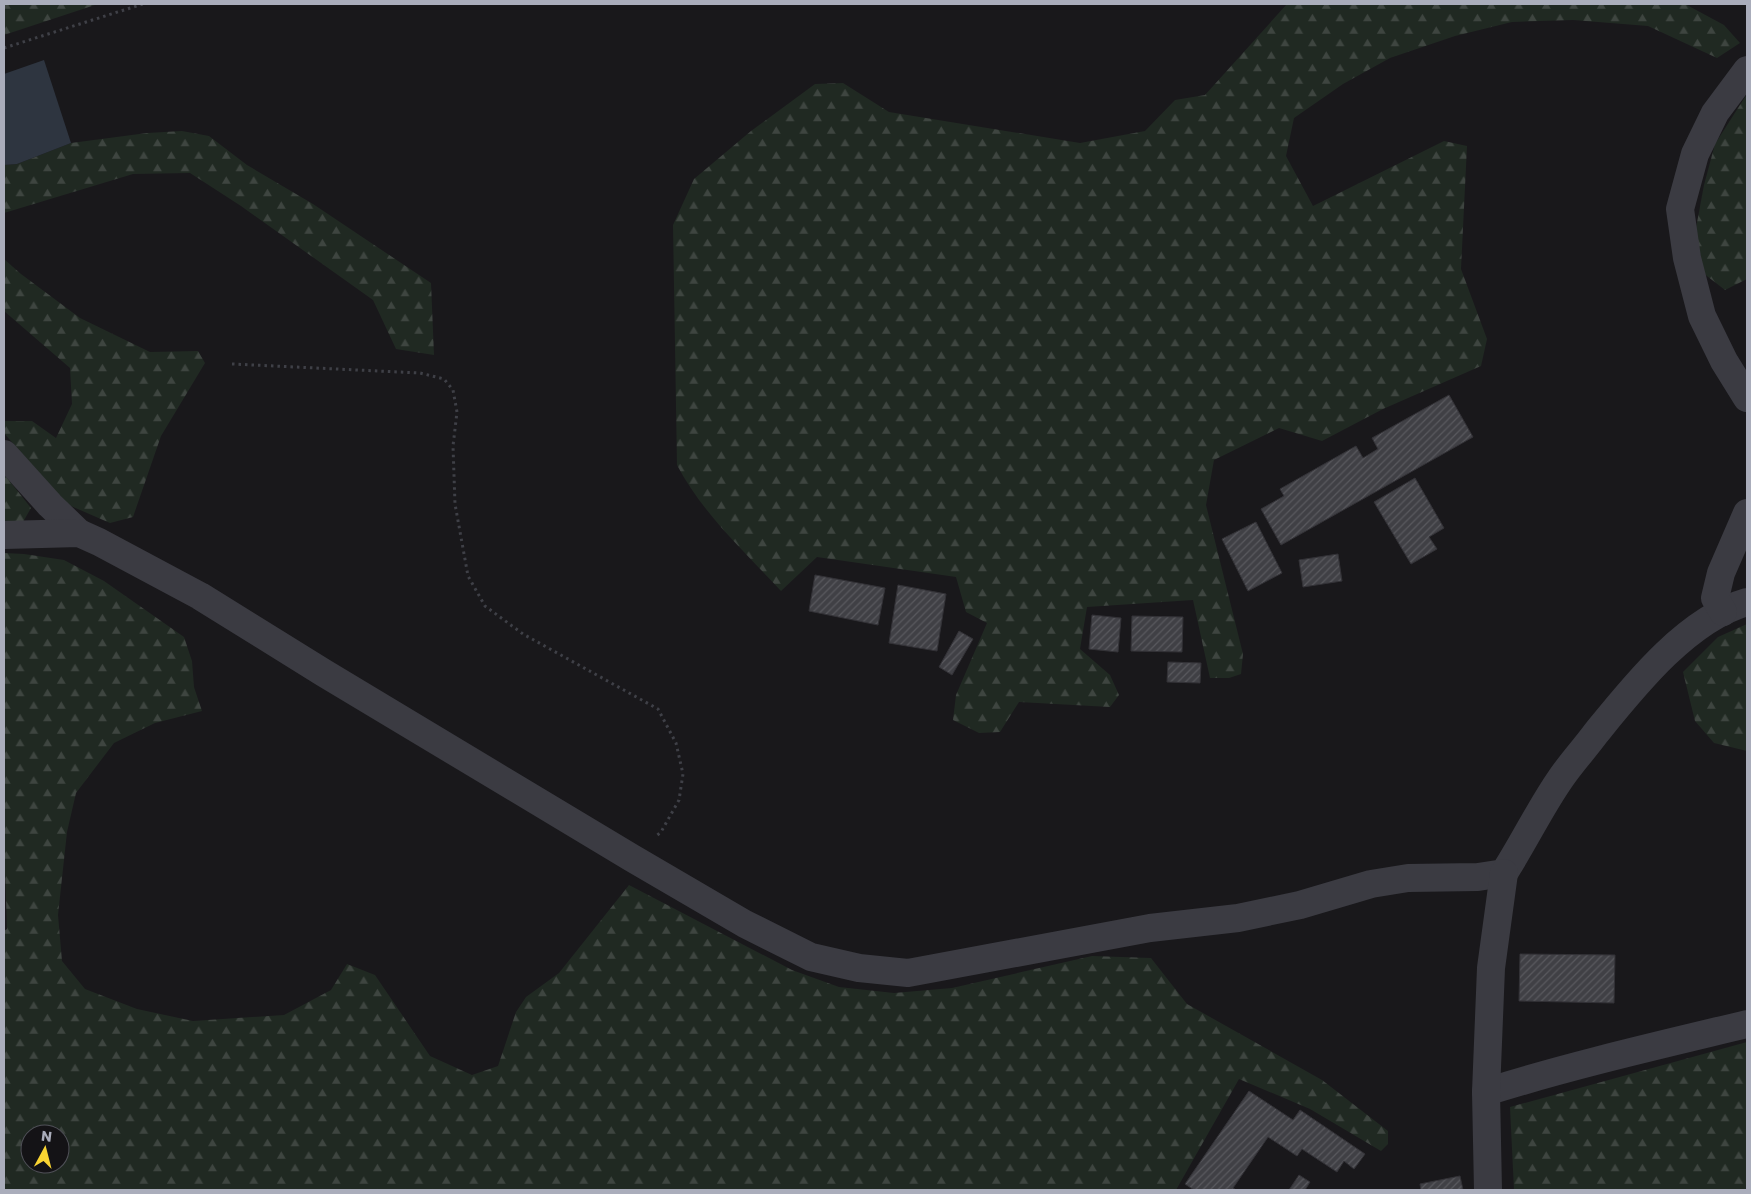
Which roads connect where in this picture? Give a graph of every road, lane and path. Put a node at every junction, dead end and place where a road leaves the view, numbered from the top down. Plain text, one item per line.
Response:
1 (143, 4) edge
2 (4, 48) edge
3 (1747, 70) edge
4 (232, 364) dead end
5 (1747, 398) edge
6 (4, 454) edge
7 (1747, 513) edge
8 (79, 533) junction
9 (4, 536) edge
10 (1735, 607) edge
11 (632, 858) junction
12 (1504, 873) junction
13 (1747, 1024) edge
14 (1486, 1092) junction
15 (1488, 1190) edge

1 - 2 path
3 - 5 street
4 - 11 path
6 - 8 street
7 - 10 street
8 - 9 street
8 - 11 street
10 - 12 street
11 - 12 street
12 - 14 street
13 - 14 street
14 - 15 street

